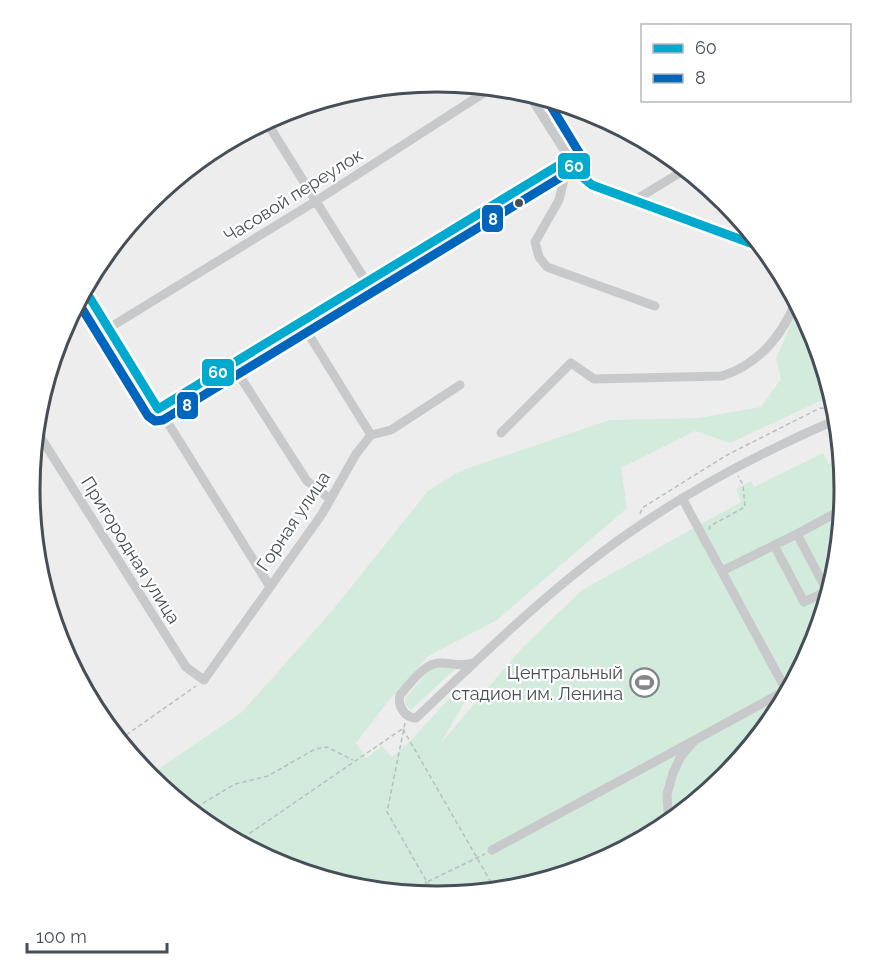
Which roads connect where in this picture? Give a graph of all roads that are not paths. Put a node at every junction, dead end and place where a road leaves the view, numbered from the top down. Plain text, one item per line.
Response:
1 (481, 95) edge
2 (535, 105) edge
3 (555, 111) edge
4 (544, 119) junction
5 (271, 129) edge
6 (569, 159) junction
7 (676, 173) edge
8 (316, 201) junction
9 (633, 202) junction
10 (747, 242) edge
11 (367, 283) junction
12 (90, 299) edge
13 (655, 306) dead end
14 (792, 311) edge
15 (301, 322) junction
16 (109, 328) junction
17 (232, 364) junction
18 (460, 385) dead end
19 (158, 409) junction
20 (829, 423) edge
21 (501, 433) dead end
22 (371, 435) junction
23 (44, 442) edge
24 (682, 498) junction
25 (330, 499) junction
26 (834, 514) edge
27 (797, 534) junction
28 (774, 545) junction
29 (722, 571) junction
30 (823, 583) edge
31 (269, 585) junction
32 (820, 594) edge
33 (473, 663) junction
34 (204, 680) joint
35 (785, 681) edge
36 (777, 695) edge
37 (695, 740) junction
38 (668, 812) edge
39 (492, 850) road end

1 - 8 street, Часовой переулок
2 - 4 street
3 - 4 street
4 - 6 street
5 - 8 street
6 - 9 street
6 - 11 street
6 - 13 street
7 - 9 street
8 - 11 street
8 - 16 street, Часовой переулок
9 - 10 street
11 - 15 street
12 - 16 street
14 - 21 street
15 - 17 street
15 - 22 street
16 - 19 street
17 - 19 street
17 - 25 street
18 - 22 street
19 - 31 street
20 - 24 street
22 - 25 street, Горная улица
23 - 34 street, Пригородная улица
24 - 29 street
24 - 33 street
25 - 31 street, Горная улица
26 - 27 street
27 - 28 street
27 - 30 street
28 - 29 street
28 - 32 street
29 - 35 street
31 - 34 street, Горная улица
33 - 33 street
36 - 37 street
37 - 38 street
37 - 39 street

